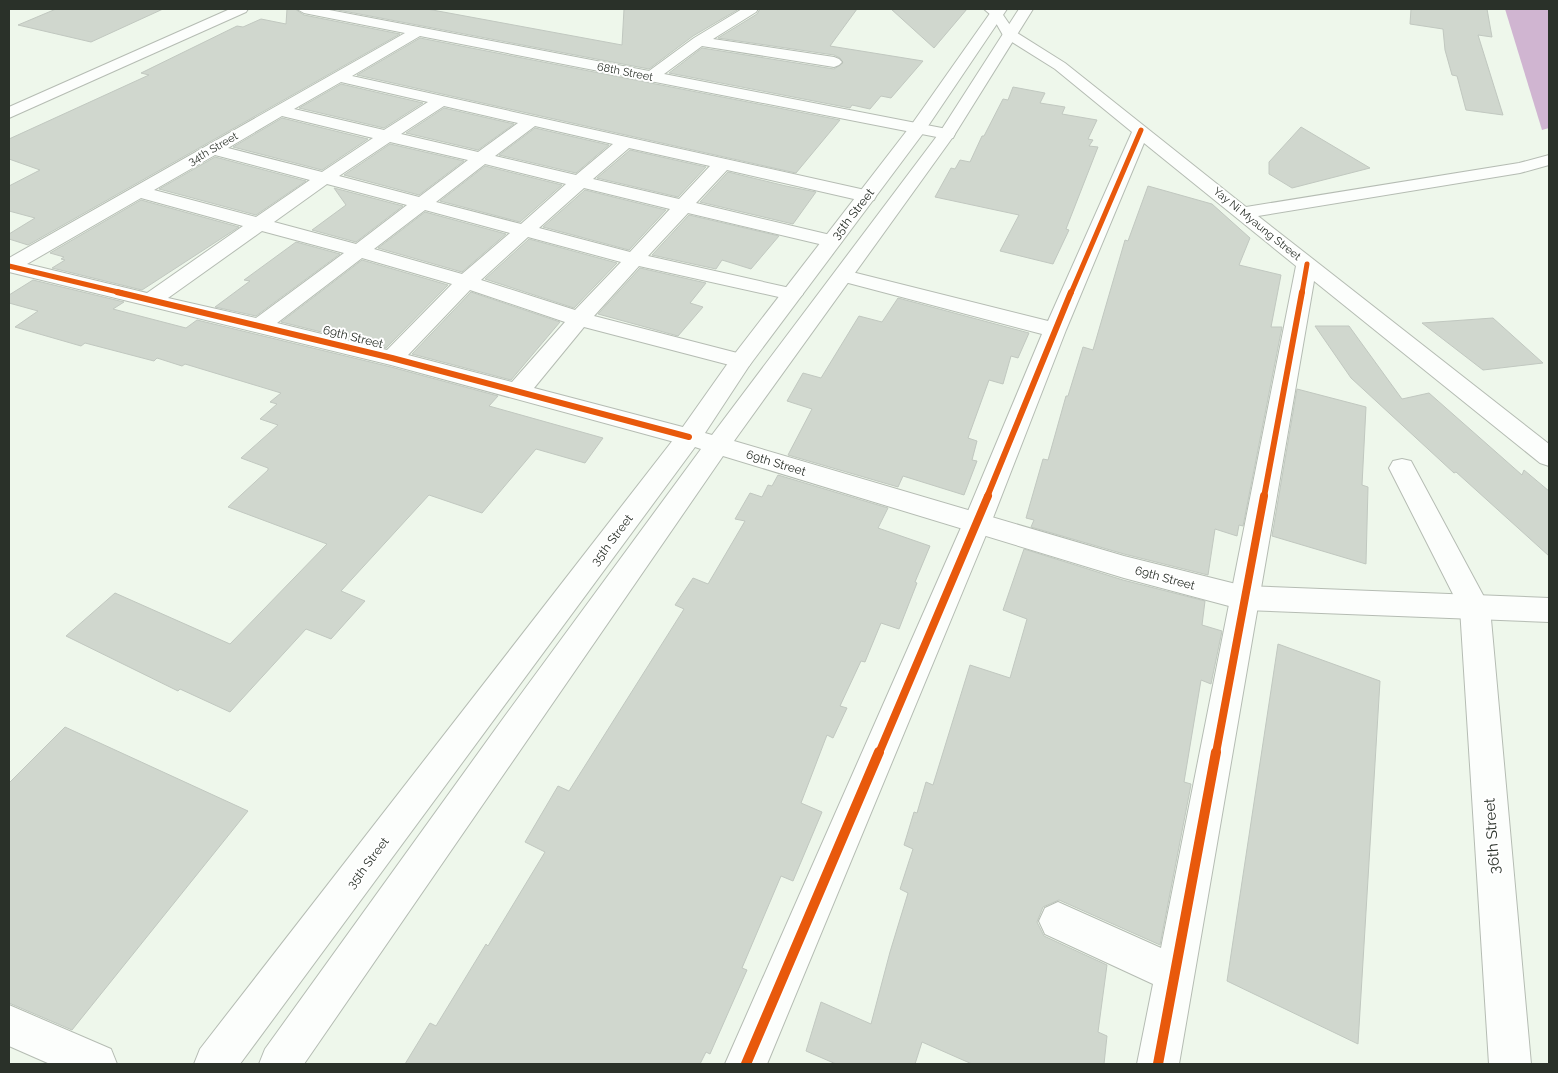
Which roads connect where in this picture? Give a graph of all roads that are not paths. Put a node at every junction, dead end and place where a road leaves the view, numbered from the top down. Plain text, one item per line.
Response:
1 (241, 9) edge
2 (304, 9) edge
3 (751, 9) edge
4 (1026, 9) edge
5 (996, 10) edge
6 (417, 32) junction
7 (1009, 34) junction
8 (699, 41) junction
9 (834, 62) dead end
10 (338, 77) junction
11 (651, 77) junction
12 (440, 101) junction
13 (280, 111) junction
14 (9, 113) edge
15 (531, 120) junction
16 (918, 128) junction
17 (1141, 130) junction
18 (947, 134) junction
19 (390, 136) junction
20 (625, 142) junction
21 (213, 149) junction
22 (481, 158) junction
23 (1549, 160) edge
24 (723, 163) junction
25 (324, 179) junction
26 (580, 182) junction
27 (139, 192) junction
28 (866, 196) junction
29 (422, 204) junction
30 (684, 206) junction
31 (1242, 213) junction
32 (262, 224) junction
33 (524, 230) junction
34 (832, 241) junction
35 (358, 251) junction
36 (634, 259) junction
37 (1307, 264) junction
38 (9, 266) edge
39 (844, 276) junction
40 (466, 282) junction
41 (792, 294) junction
42 (152, 299) junction
43 (579, 319) junction
44 (260, 326) junction
45 (1055, 330) junction
46 (392, 358) junction
47 (741, 361) junction
48 (518, 391) junction
49 (704, 441) junction
50 (1549, 456) edge
51 (1402, 468) dead end
52 (977, 523) junction
53 (1244, 598) junction
54 (1474, 608) junction
55 (1549, 610) edge
56 (1058, 921) dead end
57 (1175, 974) junction
58 (9, 1025) edge
59 (96, 1064) edge
60 (215, 1064) edge
61 (280, 1064) edge
62 (746, 1064) edge
63 (1158, 1064) edge
64 (1510, 1064) edge

1 - 14 street
2 - 6 street, 68th Street
3 - 8 street
4 - 7 street, 35th Street
5 - 7 street, Yay Ni Myaung Street
5 - 16 street, 35th Street
6 - 10 street, 34th Street
6 - 11 street, 68th Street
7 - 17 street, Yay Ni Myaung Street
7 - 18 street, 35th Street
8 - 9 street
8 - 11 street
10 - 12 street
10 - 13 street, 34th Street
11 - 16 street, 68th Street
12 - 15 street
12 - 19 street
13 - 19 street
13 - 21 street, 34th Street
15 - 20 street
15 - 22 street
16 - 18 street, 68th Street
16 - 28 street, 35th Street
17 - 31 street, Yay Ni Myaung Street
17 - 45 street
18 - 39 street, 35th Street
19 - 22 street
19 - 25 street
20 - 24 street
20 - 26 street
21 - 25 street
21 - 27 street, 34th Street
22 - 26 street
22 - 29 street
23 - 31 street
24 - 28 street
24 - 30 street
25 - 29 street
25 - 32 street
26 - 30 street
26 - 33 street
27 - 32 street
27 - 38 street, 34th Street
28 - 34 street, 35th Street
29 - 33 street
29 - 35 street
30 - 34 street
30 - 36 street
31 - 37 street, Yay Ni Myaung Street
32 - 35 street
32 - 42 street
33 - 36 street
33 - 40 street
34 - 41 street, 35th Street
35 - 40 street
35 - 44 street
36 - 41 street
36 - 43 street
37 - 50 street, Yay Ni Myaung Street
37 - 53 street
38 - 42 street, 69th Street
39 - 45 street
39 - 49 street, 35th Street
40 - 43 street
40 - 46 street
41 - 47 street, 35th Street
42 - 44 street, 69th Street
43 - 47 street
43 - 48 street
44 - 46 street, 69th Street
45 - 52 street
46 - 48 street, 69th Street
47 - 49 street, 35th Street
48 - 49 street, 69th Street
49 - 52 street, 69th Street
49 - 60 street, 35th Street
49 - 61 street, 35th Street
51 - 54 street
52 - 53 street, 69th Street
52 - 62 street
53 - 54 street, 69th Street
53 - 57 street
54 - 55 street, 69th Street
54 - 64 street, 36th Street
56 - 57 street
57 - 63 street
58 - 59 street

